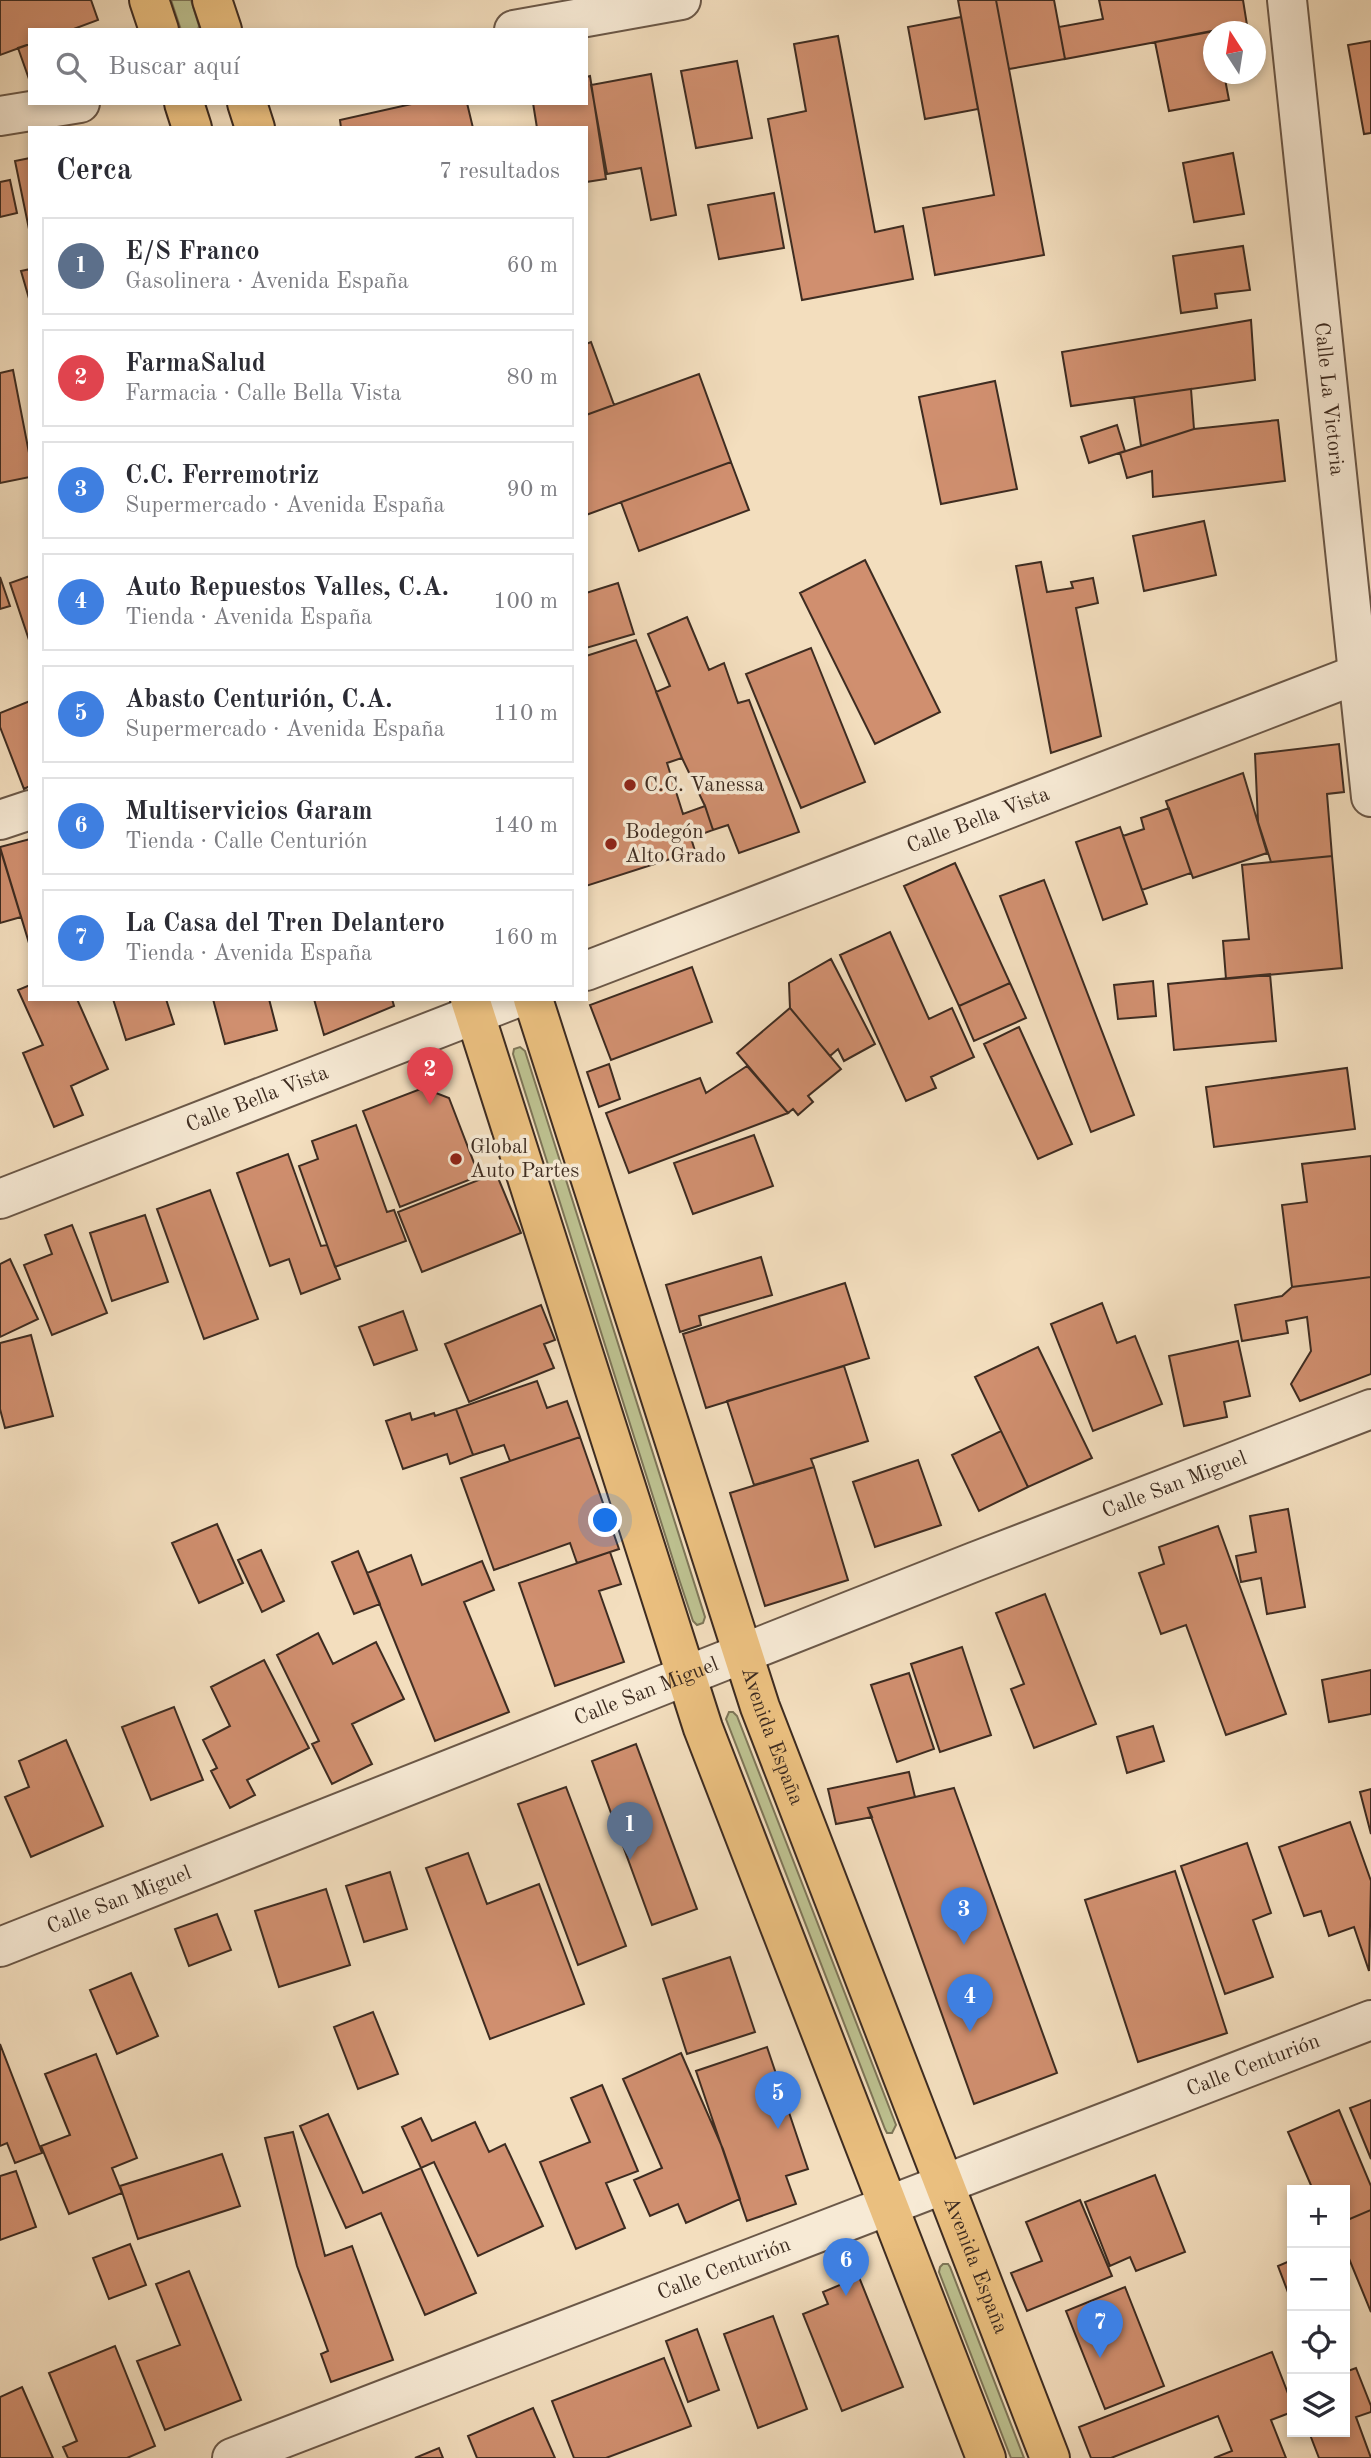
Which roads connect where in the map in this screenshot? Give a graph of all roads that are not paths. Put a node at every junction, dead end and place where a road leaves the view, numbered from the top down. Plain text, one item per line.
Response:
1 (149, 0) edge
2 (212, 0) edge
3 (681, 0) edge
4 (1287, 0) edge
5 (158, 28) edge
6 (221, 28) edge
7 (525, 28) edge
8 (68, 105) edge
9 (185, 105) edge
10 (248, 105) edge
11 (0, 116) edge
12 (191, 126) edge
13 (254, 126) edge
14 (1364, 672) edge
15 (1371, 797) edge
16 (28, 811) edge
17 (0, 820) edge
18 (588, 970) edge
19 (504, 1001) edge
20 (534, 1001) edge
21 (473, 1007) edge
22 (0, 1199) edge
23 (1371, 1409) edge
24 (742, 1654) junction
25 (686, 1676) junction
26 (0, 1947) edge
27 (1371, 2020) edge
28 (944, 2184) junction
29 (888, 2206) junction
30 (232, 2458) edge
31 (986, 2458) edge
32 (1050, 2458) edge

1 - 5 main road
2 - 6 main road
3 - 7 street
4 - 14 street, Calle La Victoria
8 - 11 street
9 - 12 main road
10 - 13 main road
14 - 15 street, Calle La Victoria
14 - 18 street, Calle Bella Vista
16 - 17 street
19 - 21 street, Calle Bella Vista
20 - 24 main road, Avenida España
21 - 22 street, Calle Bella Vista
21 - 25 main road
23 - 24 street, Calle San Miguel
24 - 25 street, Calle San Miguel
24 - 28 main road, Avenida España
25 - 26 street, Calle San Miguel
25 - 29 main road
27 - 28 street, Calle Centurión
28 - 29 street, Calle Centurión
28 - 32 main road, Avenida España
29 - 30 street, Calle Centurión
29 - 31 main road

